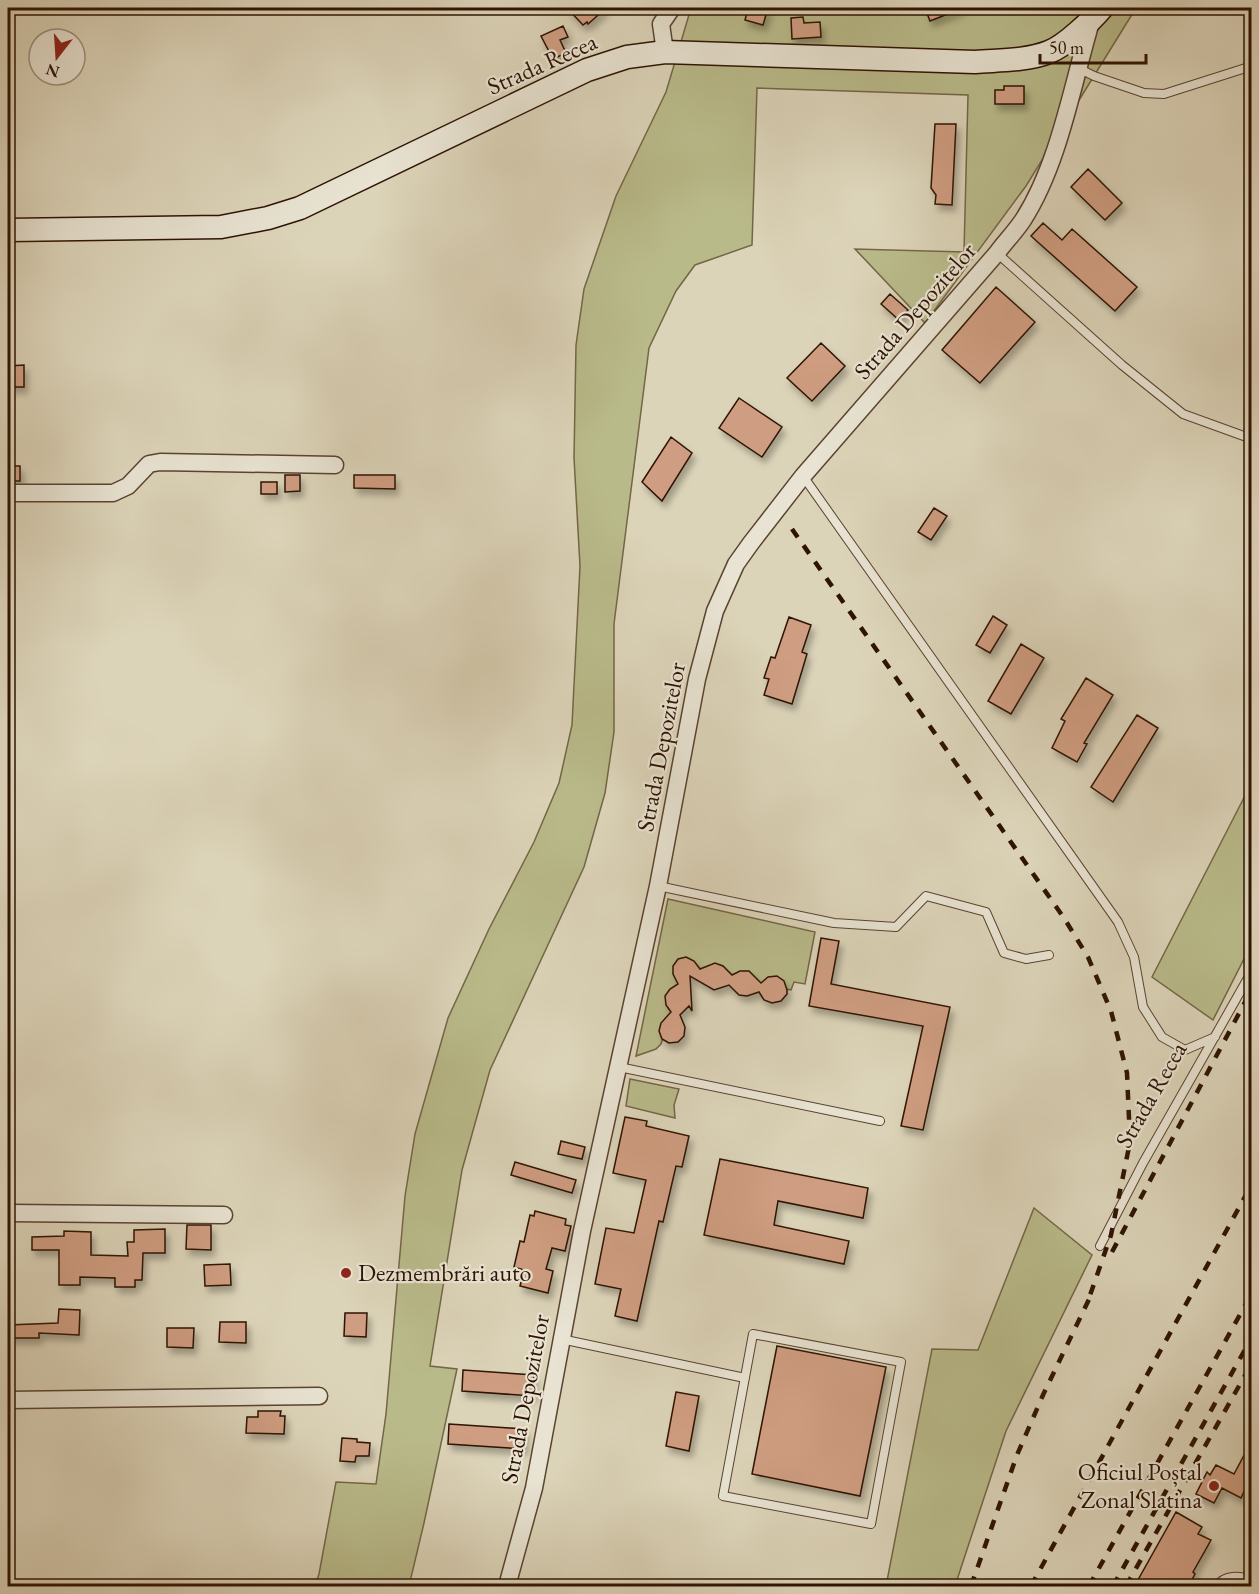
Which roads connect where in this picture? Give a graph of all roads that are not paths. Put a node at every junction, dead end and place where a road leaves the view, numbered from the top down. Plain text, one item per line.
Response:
1 (672, 8) edge
2 (1097, 15) edge
3 (665, 52) junction
4 (1251, 66) edge
5 (1077, 68) junction
6 (8, 230) edge
7 (997, 253) junction
8 (1251, 439) edge
9 (335, 465) dead end
10 (803, 476) junction
11 (8, 493) edge
12 (658, 886) junction
13 (1049, 955) dead end
14 (1251, 971) edge
15 (1215, 1036) junction
16 (619, 1067) junction
17 (880, 1121) dead end
18 (8, 1213) edge
19 (224, 1215) dead end
20 (1100, 1246) dead end
21 (560, 1339) junction
22 (745, 1378) junction
23 (319, 1396) dead end
24 (8, 1400) edge
25 (1251, 1580) edge
26 (507, 1587) edge
27 (1217, 1587) edge

1 - 3 street
2 - 3 main road, Strada Recea
2 - 5 street, Strada Depozitelor
3 - 6 main road, Strada Recea
4 - 5 lane
5 - 7 street, Strada Depozitelor
7 - 8 lane
7 - 10 street, Strada Depozitelor
9 - 11 street
10 - 12 street, Strada Depozitelor
10 - 15 lane
12 - 13 lane
12 - 16 street, Strada Depozitelor
14 - 15 lane, Strada Recea
15 - 20 lane, Strada Recea
16 - 17 lane
16 - 21 street, Strada Depozitelor
18 - 19 street
21 - 22 lane
21 - 26 street, Strada Depozitelor
22 - 22 lane
23 - 24 street
25 - 27 lane

